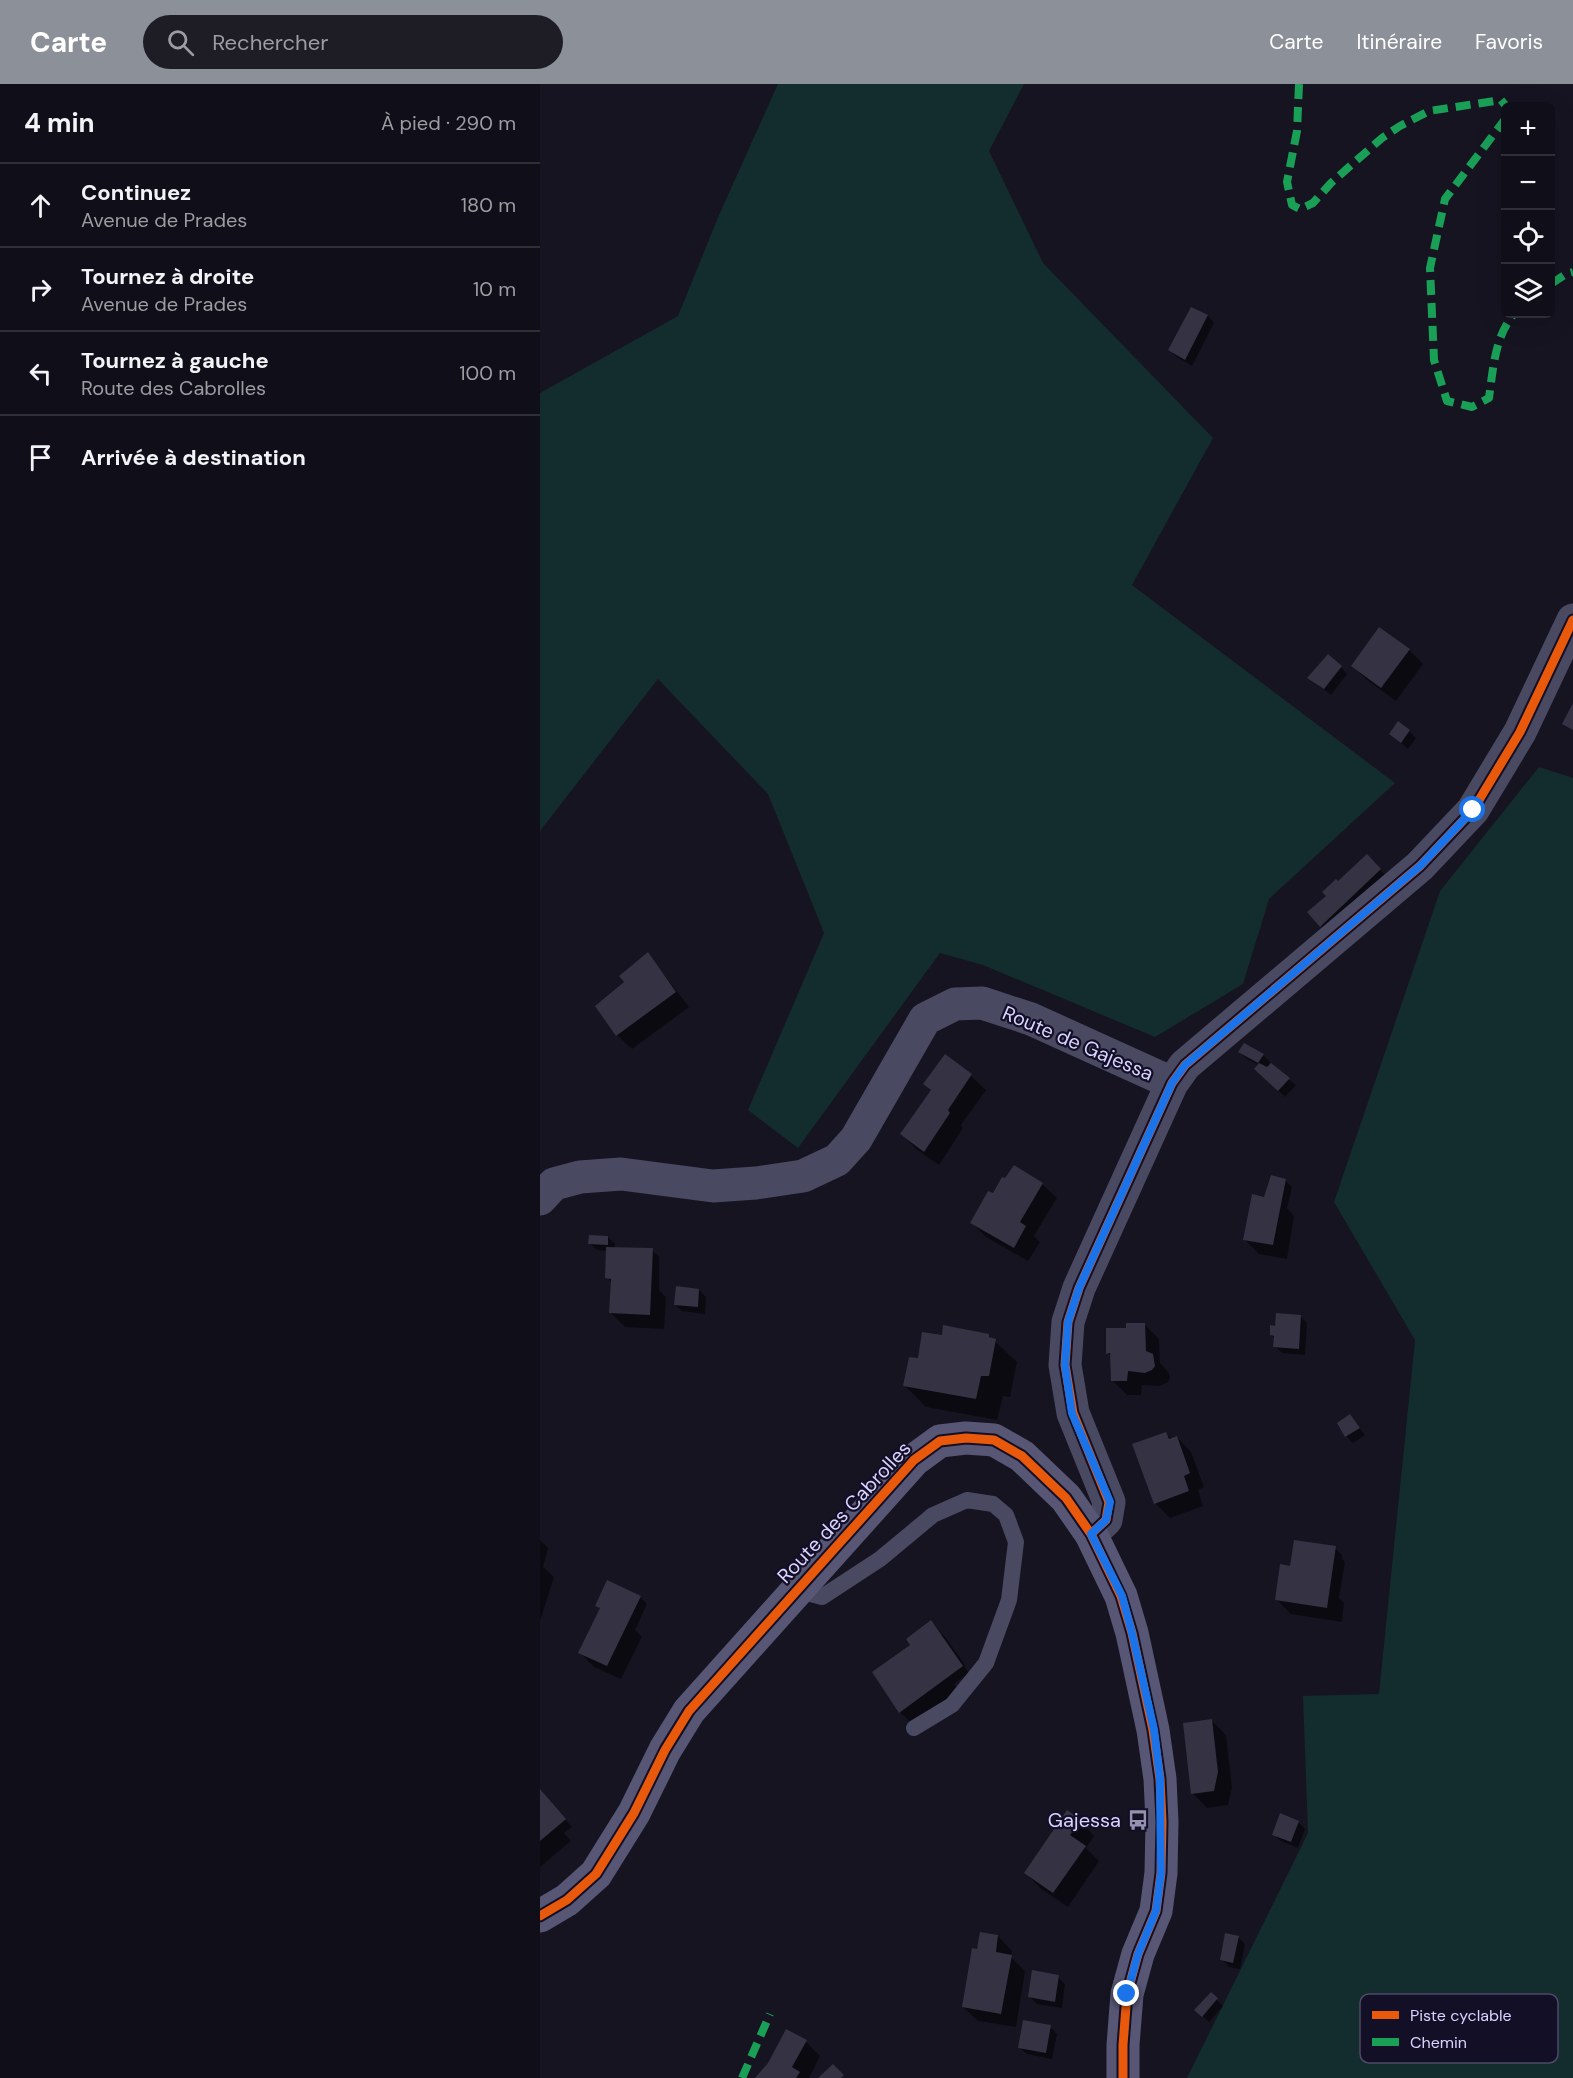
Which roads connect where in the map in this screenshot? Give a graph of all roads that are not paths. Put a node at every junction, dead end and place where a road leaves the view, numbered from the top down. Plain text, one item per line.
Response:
1 (1573, 620) edge
2 (1172, 1083) junction
3 (540, 1199) edge
4 (1091, 1534) junction
5 (795, 1590) junction
6 (914, 1728) dead end
7 (540, 1916) edge
8 (1123, 2078) edge

1 - 2 street
2 - 3 street, Route de Gajessa
2 - 4 street
4 - 5 street, Route des Cabrolles
4 - 8 street, Route des Cabrolles
5 - 6 lane
5 - 7 street, Route des Cabrolles

